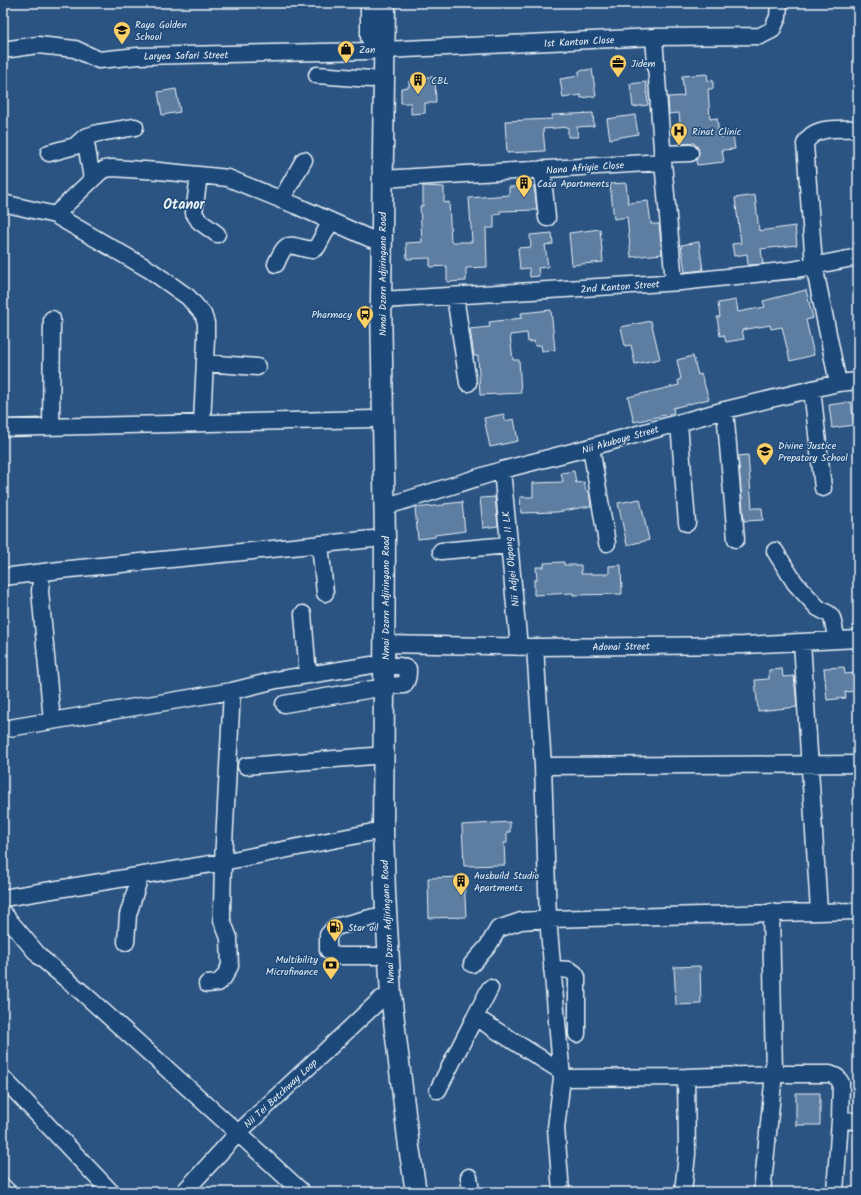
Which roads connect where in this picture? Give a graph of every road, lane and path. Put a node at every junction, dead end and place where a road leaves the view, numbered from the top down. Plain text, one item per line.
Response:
1 (371, 3) edge
2 (385, 3) edge
3 (779, 3) edge
4 (654, 37) junction
5 (3, 50) edge
6 (378, 51) junction
7 (317, 75) dead end
8 (371, 79) junction
9 (135, 127) dead end
10 (858, 129) edge
11 (85, 138) junction
12 (49, 153) dead end
13 (690, 153) dead end
14 (662, 158) junction
15 (304, 160) dead end
16 (542, 169) junction
17 (199, 175) junction
18 (92, 179) junction
19 (382, 179) junction
20 (281, 200) junction
21 (3, 203) edge
22 (54, 214) junction
23 (547, 218) dead end
24 (331, 221) junction
25 (217, 234) dead end
26 (371, 239) junction
27 (858, 257) edge
28 (276, 264) dead end
29 (814, 265) junction
30 (674, 282) junction
31 (455, 296) junction
32 (381, 300) junction
33 (52, 319) dead end
34 (205, 363) junction
35 (257, 367) dead end
36 (858, 381) edge
37 (468, 383) dead end
38 (838, 383) junction
39 (812, 389) junction
40 (725, 410) junction
41 (372, 419) junction
42 (202, 423) junction
43 (679, 423) junction
44 (51, 427) junction
45 (3, 428) edge
46 (591, 447) junction
47 (502, 470) junction
48 (823, 488) dead end
49 (384, 507) junction
50 (686, 523) dead end
51 (373, 539) junction
52 (736, 539) dead end
53 (607, 543) dead end
54 (320, 544) junction
55 (509, 545) junction
56 (441, 551) dead end
57 (776, 551) dead end
58 (42, 572) junction
59 (378, 572) junction
60 (3, 577) edge
61 (325, 593) dead end
62 (303, 614) dead end
63 (858, 638) edge
64 (837, 640) junction
65 (802, 642) junction
66 (384, 644) junction
67 (519, 647) junction
68 (536, 647) junction
69 (378, 665) junction
70 (308, 675) junction
71 (378, 688) junction
72 (232, 691) junction
73 (284, 704) dead end
74 (52, 721) junction
75 (3, 729) edge
76 (373, 756) junction
77 (809, 764) junction
78 (858, 764) edge
79 (246, 766) dead end
80 (543, 766) junction
81 (373, 832) junction
82 (222, 862) junction
83 (140, 876) junction
84 (3, 898) edge
85 (819, 911) junction
86 (858, 911) edge
87 (771, 912) junction
88 (3, 913) edge
89 (374, 917) junction
90 (548, 919) junction
91 (126, 942) dead end
92 (377, 956) junction
93 (472, 964) dead end
94 (552, 969) junction
95 (207, 984) dead end
96 (490, 988) dead end
97 (381, 999) junction
98 (475, 1017) junction
99 (577, 1034) dead end
100 (774, 1074) junction
101 (562, 1075) junction
102 (686, 1077) junction
103 (3, 1078) edge
104 (438, 1090) dead end
105 (840, 1120) junction
106 (858, 1121) edge
107 (238, 1133) junction
108 (404, 1148) junction
109 (3, 1187) edge
110 (8, 1192) edge
111 (111, 1192) edge
112 (184, 1192) edge
113 (302, 1192) edge
114 (404, 1192) edge
115 (416, 1192) edge
116 (562, 1192) edge
117 (683, 1192) edge
118 (762, 1192) edge
119 (835, 1192) edge

1 - 6 main road, Nmai Dzorn Adjiringano Road
2 - 6 main road, Nmai Dzorn Adjiringano Road
3 - 4 street, 1st Kanton Close
4 - 6 street, 1st Kanton Close
4 - 14 street
5 - 6 street, Laryea Safari Street
6 - 8 main road, Nmai Dzorn Adjiringano Road
6 - 19 main road, Nmai Dzorn Adjiringano Road
7 - 8 street
8 - 26 main road, Nmai Dzorn Adjiringano Road
9 - 11 street
10 - 29 street
11 - 12 street
11 - 18 street
13 - 14 street, Nana Afriyie Close
14 - 16 street, Nana Afriyie Close
14 - 30 street
15 - 20 street
16 - 19 street, Nana Afriyie Close
16 - 23 street
17 - 18 street
17 - 20 street
17 - 25 street
18 - 22 street
19 - 32 main road, Nmai Dzorn Adjiringano Road
20 - 24 street
21 - 22 street
22 - 34 street
24 - 26 street
24 - 28 street
26 - 41 main road, Nmai Dzorn Adjiringano Road
27 - 29 street, 2nd Kanton Street
29 - 30 street, 2nd Kanton Street
29 - 38 street
30 - 31 street, 2nd Kanton Street
31 - 32 street, 2nd Kanton Street
31 - 37 street
32 - 49 main road, Nmai Dzorn Adjiringano Road
33 - 44 street
34 - 35 street
34 - 42 street
36 - 38 street, Nii Akuboye Street
38 - 39 street, Nii Akuboye Street
39 - 40 street, Nii Akuboye Street
39 - 48 street
40 - 43 street, Nii Akuboye Street
40 - 52 street
41 - 42 street
41 - 51 main road, Nmai Dzorn Adjiringano Road
42 - 44 street
43 - 46 street, Nii Akuboye Street
43 - 50 street
44 - 45 street
46 - 47 street, Nii Akuboye Street
46 - 53 street
47 - 49 street, Nii Akuboye Street
47 - 55 street, Nii Adjei Okpong II LK
49 - 59 main road, Nmai Dzorn Adjiringano Road
51 - 54 street
51 - 59 main road, Nmai Dzorn Adjiringano Road
54 - 58 street
54 - 61 street
55 - 56 street
55 - 67 street, Nii Adjei Okpong II LK
57 - 64 street
58 - 60 street
58 - 74 street
59 - 66 main road, Nmai Dzorn Adjiringano Road
59 - 69 main road, Nmai Dzorn Adjiringano Road
62 - 70 street
63 - 64 street, Adonai Street
64 - 65 street, Adonai Street
65 - 68 street, Adonai Street
65 - 77 street
66 - 67 street, Adonai Street
66 - 69 main road, Nmai Dzorn Adjiringano Road
67 - 68 street, Adonai Street
68 - 80 street
69 - 70 street
69 - 71 main road, Nmai Dzorn Adjiringano Road
70 - 72 street
71 - 73 street
71 - 76 main road, Nmai Dzorn Adjiringano Road
71 - 108 main road, Nmai Dzorn Adjiringano Road
72 - 74 street
72 - 82 street
74 - 75 street
76 - 79 street
76 - 81 main road, Nmai Dzorn Adjiringano Road
77 - 78 street
77 - 80 street
77 - 85 street
80 - 90 street
81 - 82 street
81 - 89 main road, Nmai Dzorn Adjiringano Road
82 - 83 street
82 - 95 street
83 - 84 street
83 - 91 street
85 - 86 street
85 - 87 street
87 - 90 street
87 - 100 street
88 - 107 street
89 - 92 main road, Nmai Dzorn Adjiringano Road
89 - 92 street
90 - 93 street
90 - 94 street
92 - 97 main road, Nmai Dzorn Adjiringano Road
94 - 99 street
94 - 101 street
96 - 98 street
97 - 107 street, Nii Tei Botchway Loop
97 - 108 main road, Nmai Dzorn Adjiringano Road
98 - 101 street
98 - 104 street
100 - 102 street
100 - 105 street
100 - 118 street
101 - 102 street
101 - 116 street
102 - 117 street
103 - 111 street
105 - 106 street
105 - 119 street
107 - 112 street, Nii Tei Botchway Loop
107 - 113 street
108 - 114 main road, Nmai Dzorn Adjiringano Road
108 - 115 main road, Nmai Dzorn Adjiringano Road
109 - 110 street

